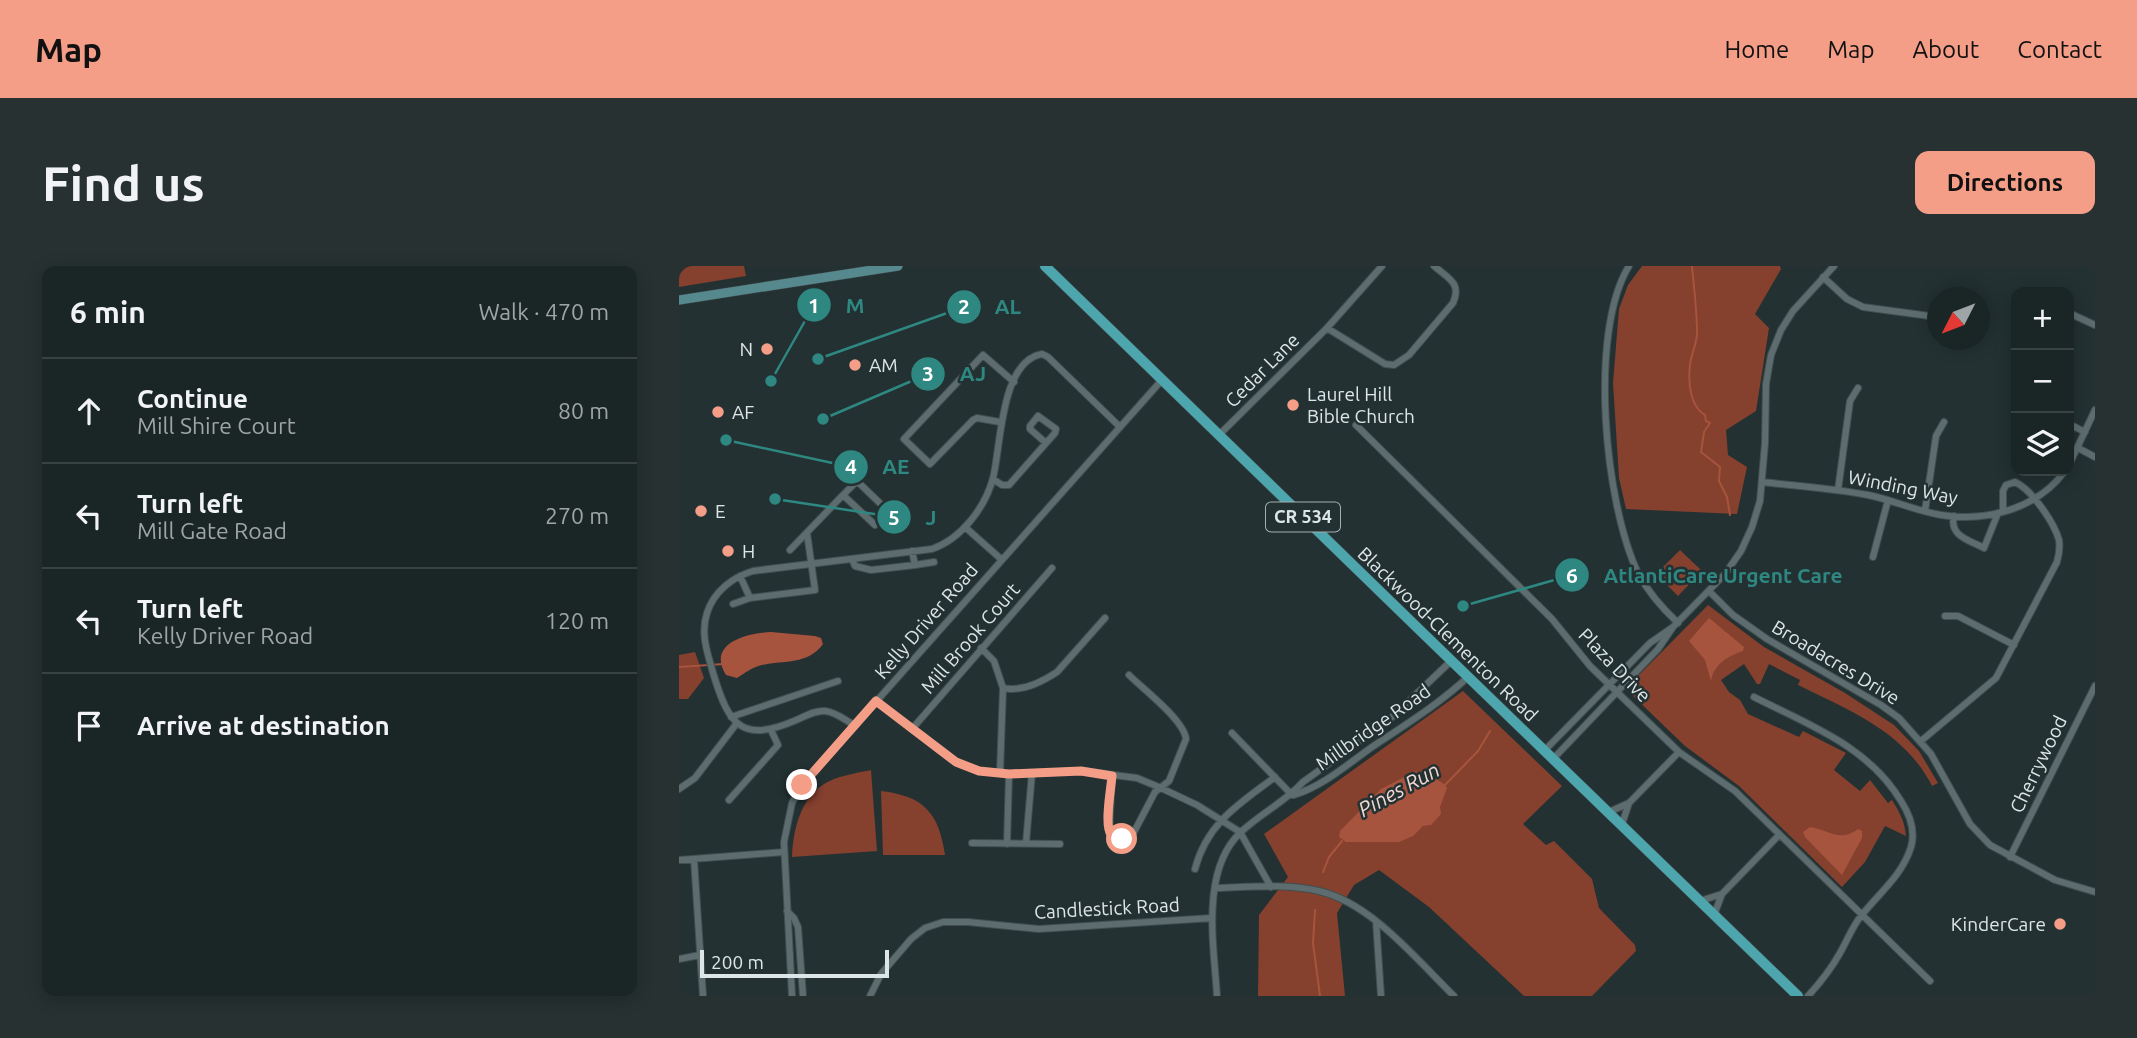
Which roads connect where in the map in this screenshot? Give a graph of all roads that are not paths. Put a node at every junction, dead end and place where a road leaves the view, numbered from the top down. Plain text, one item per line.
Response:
1 (898, 266) edge
2 (1045, 266) edge
3 (1058, 266) edge
4 (1382, 266) edge
5 (1434, 266) edge
6 (1629, 266) edge
7 (1834, 266) edge
8 (1823, 277) junction
9 (1060, 280) junction
10 (679, 300) edge
11 (2074, 315) edge
12 (1927, 316) edge
13 (2095, 325) edge
14 (1327, 328) junction
15 (1161, 381) junction
16 (1014, 382) junction
17 (1858, 388) dead end
18 (2095, 410) edge
19 (1000, 422) junction
20 (1944, 422) dead end
21 (1356, 425) dead end
22 (2074, 427) edge
23 (1120, 428) junction
24 (2085, 432) junction
25 (1219, 435) junction
26 (1046, 443) junction
27 (2078, 448) junction
28 (2074, 456) edge
29 (2095, 457) edge
30 (2061, 476) edge
31 (993, 479) junction
32 (1762, 482) junction
33 (1838, 490) junction
34 (843, 495) junction
35 (2035, 499) junction
36 (1888, 500) junction
37 (1925, 511) junction
38 (2001, 513) junction
39 (1954, 516) junction
40 (965, 527) junction
41 (807, 533) junction
42 (790, 550) dead end
43 (912, 551) junction
44 (1873, 557) dead end
45 (852, 559) junction
46 (1001, 559) junction
47 (934, 562) dead end
48 (813, 563) junction
49 (915, 565) junction
50 (1052, 568) dead end
51 (740, 576) junction
52 (1709, 591) junction
53 (750, 598) junction
54 (733, 604) dead end
55 (1945, 616) dead end
56 (1105, 618) dead end
57 (1676, 625) junction
58 (2014, 645) junction
59 (981, 648) junction
60 (1451, 661) junction
61 (1129, 676) dead end
62 (1468, 677) junction
63 (838, 681) dead end
64 (1610, 684) junction
65 (2095, 686) edge
66 (1003, 688) junction
67 (1617, 692) junction
68 (1755, 697) dead end
69 (876, 701) junction
70 (731, 717) junction
71 (737, 723) junction
72 (854, 725) junction
73 (912, 729) junction
74 (771, 730) junction
75 (1231, 733) dead end
76 (1921, 741) junction
77 (1545, 750) junction
78 (1679, 752) junction
79 (1553, 759) junction
80 (1032, 772) junction
81 (1000, 773) junction
82 (1009, 774) junction
83 (1112, 776) junction
84 (1275, 777) junction
85 (1161, 788) junction
86 (679, 789) edge
87 (1293, 795) junction
88 (729, 800) dead end
89 (1629, 803) junction
90 (1609, 812) junction
91 (1221, 820) junction
92 (1622, 824) junction
93 (1240, 832) junction
94 (1779, 835) junction
95 (972, 843) dead end
96 (1027, 843) junction
97 (1007, 844) junction
98 (1060, 844) dead end
99 (784, 852) junction
100 (2010, 857) junction
101 (694, 859) junction
102 (679, 860) edge
103 (1195, 869) dead end
104 (1271, 887) junction
105 (1216, 888) junction
106 (2095, 892) edge
107 (1722, 894) junction
108 (1700, 901) junction
109 (787, 911) junction
110 (1714, 915) junction
111 (1861, 916) junction
112 (1212, 918) junction
113 (1376, 921) junction
114 (701, 955) junction
115 (679, 959) edge
116 (1930, 981) dead end
117 (703, 996) edge
118 (792, 996) edge
119 (803, 996) edge
120 (870, 996) edge
121 (1217, 996) edge
122 (1381, 996) edge
123 (1454, 996) edge
124 (1798, 996) edge
125 (1808, 996) edge

1 - 10 main road
2 - 9 main road, Blackwood-Clementon Road / CR 534
3 - 9 main road
4 - 14 street, Cedar Lane
5 - 14 street, Cedar Lane
6 - 57 street
7 - 8 street
8 - 12 street
8 - 32 street
9 - 15 main road, Blackwood-Clementon Road / CR 534
11 - 13 street
14 - 25 street, Cedar Lane
15 - 23 street, Kelly Driver Road
15 - 25 main road, Blackwood-Clementon Road / CR 534
16 - 19 street
16 - 19 street
16 - 23 street
17 - 33 street
18 - 24 street
19 - 31 street
20 - 37 street
21 - 64 street, Plaza Drive
22 - 24 street
23 - 46 street, Kelly Driver Road
24 - 27 street
25 - 60 main road, Blackwood-Clementon Road / CR 534
26 - 26 street
26 - 31 street
27 - 28 street
27 - 29 street
30 - 35 street, Winding Way
31 - 40 street
32 - 33 street, Winding Way
32 - 52 street
33 - 36 street, Winding Way
34 - 34 street
34 - 41 street
35 - 38 street, Winding Way
35 - 38 street
35 - 58 street
36 - 37 street, Winding Way
36 - 44 street
37 - 39 street, Winding Way
38 - 39 street, Winding Way
38 - 39 street
40 - 43 street
40 - 46 street
41 - 42 street
41 - 48 street
43 - 45 street
43 - 49 street
45 - 48 street
45 - 49 street
46 - 69 street, Kelly Driver Road
47 - 49 street
48 - 51 street
48 - 53 street
50 - 59 street, Mill Brook Court
51 - 53 street
51 - 70 street
52 - 57 street
52 - 76 street, Broadacres Drive
53 - 54 street
55 - 58 street
56 - 66 street
57 - 64 street
57 - 67 street
58 - 76 street
59 - 66 street
59 - 73 street, Mill Brook Court
60 - 62 main road, Blackwood-Clementon Road / CR 534
60 - 87 street, Millbridge Road
61 - 85 street
62 - 77 main road, Blackwood-Clementon Road / CR 534
62 - 87 street, Millbridge Road
63 - 70 street
64 - 67 street, Plaza Drive
64 - 77 street
65 - 100 street, Cherrywood
66 - 81 street
67 - 78 street, Plaza Drive
67 - 79 street
68 - 111 street
69 - 72 street, Kelly Driver Road
69 - 73 street
70 - 71 street
71 - 74 street
71 - 86 street
72 - 74 street
72 - 99 street, Kelly Driver Road
73 - 81 street
74 - 88 street
75 - 84 street
76 - 100 street, Broadacres Drive
77 - 79 main road, Blackwood-Clementon Road / CR 534
78 - 89 street
78 - 94 street, Plaza Drive
79 - 90 main road, Blackwood-Clementon Road / CR 534
80 - 82 street
80 - 83 street
80 - 96 street
81 - 82 street
82 - 97 street
83 - 85 street
83 - 85 street
84 - 87 street
84 - 91 street
85 - 91 street
87 - 93 street, Millbridge Road
89 - 90 street
89 - 92 street
90 - 92 main road, Blackwood-Clementon Road / CR 534
91 - 93 street
91 - 103 street
92 - 108 main road, Blackwood-Clementon Road / CR 534
93 - 104 street
93 - 105 street, Millbridge Road
94 - 107 street
94 - 111 street, Plaza Drive
95 - 97 street
96 - 97 street
96 - 98 street
99 - 101 street
99 - 109 street, Kelly Driver Road
100 - 106 street, Broadacres Drive
101 - 102 street
101 - 114 street
104 - 105 street
104 - 113 street
105 - 112 street, Millbridge Road
107 - 108 street
107 - 110 street
108 - 110 main road, Blackwood-Clementon Road / CR 534
109 - 118 street, Kelly Driver Road
109 - 119 street
110 - 124 main road, Blackwood-Clementon Road / CR 534
111 - 116 street, Plaza Drive
111 - 125 street
112 - 120 street, Candlestick Road
112 - 121 street, Millbridge Road
113 - 122 street
113 - 123 street
114 - 115 street
114 - 117 street

